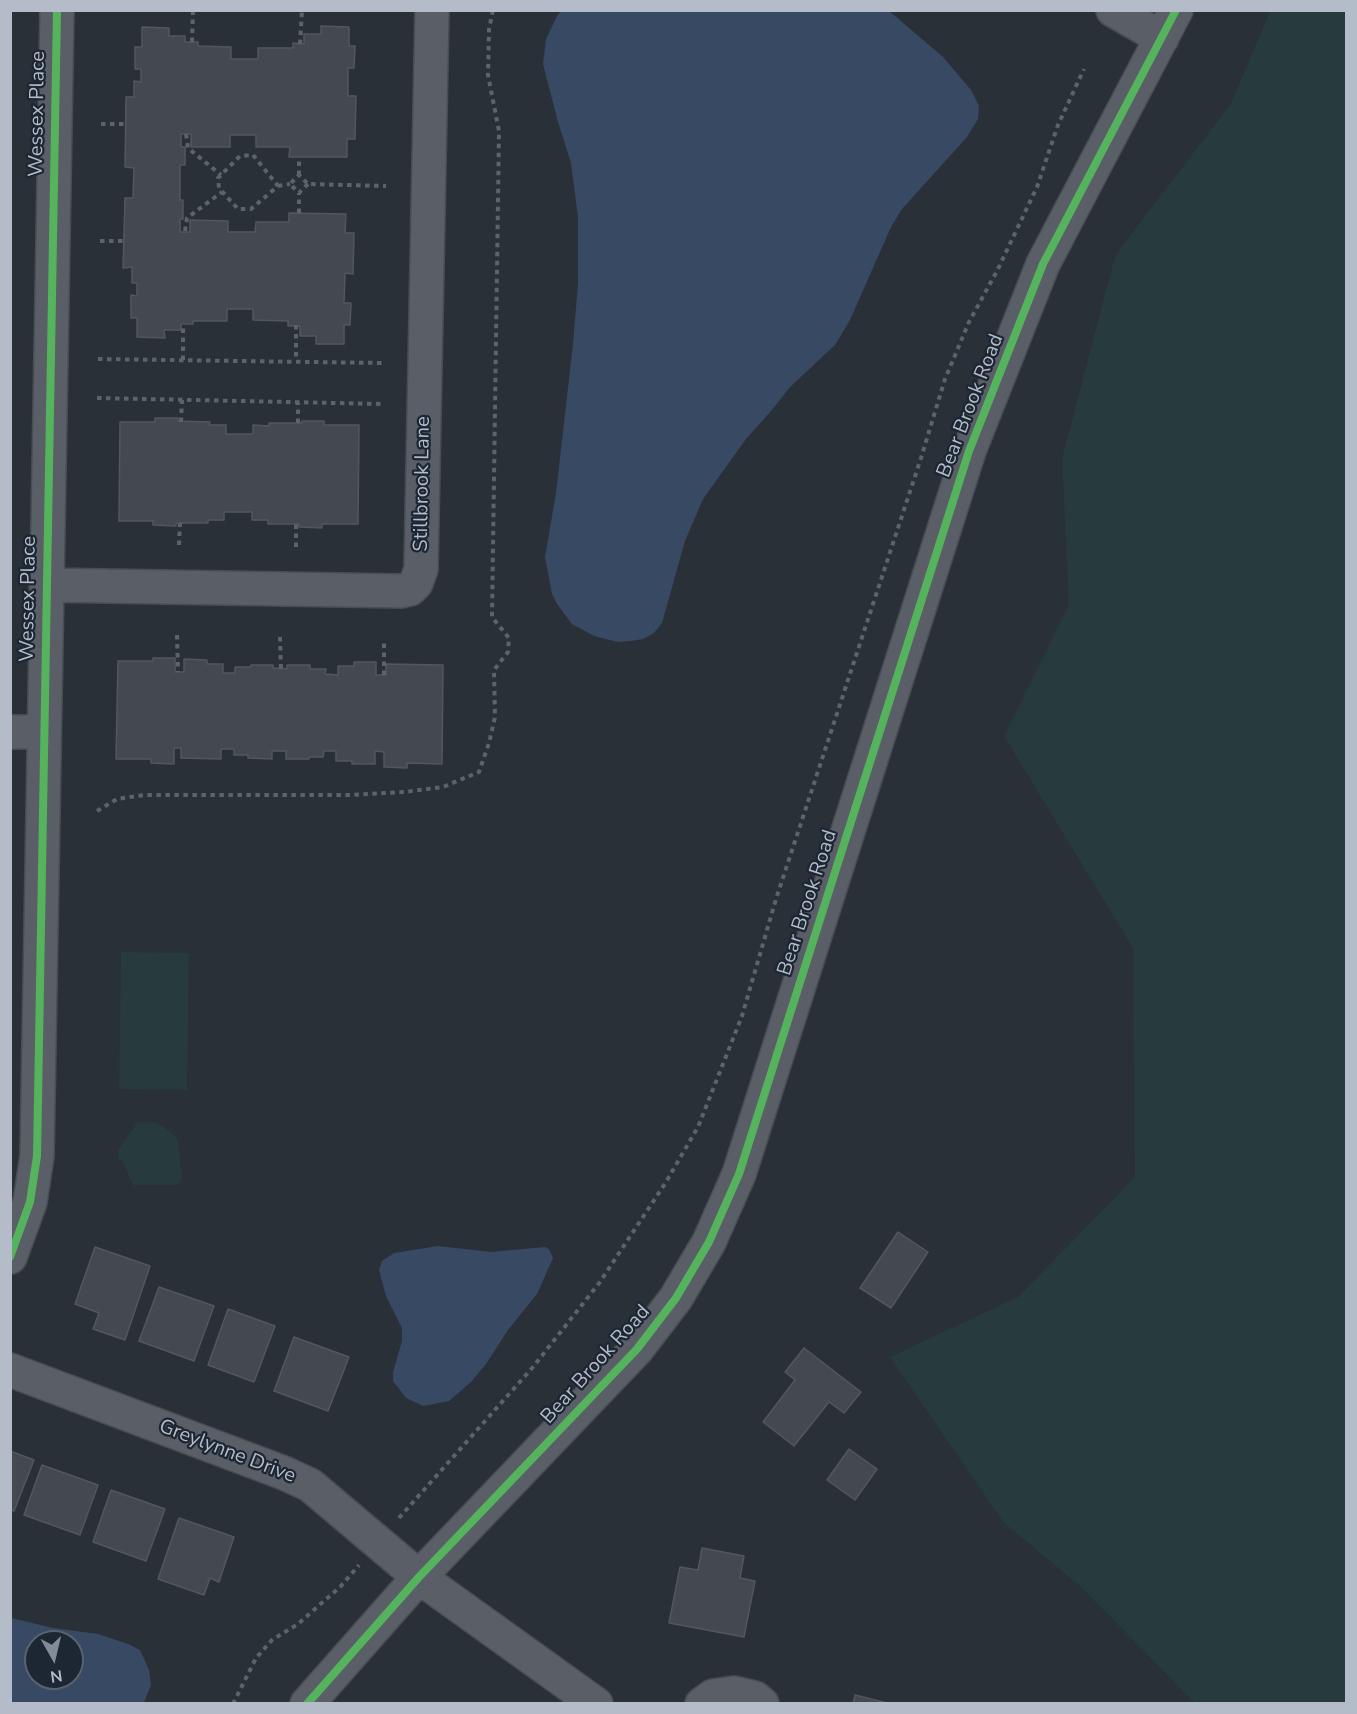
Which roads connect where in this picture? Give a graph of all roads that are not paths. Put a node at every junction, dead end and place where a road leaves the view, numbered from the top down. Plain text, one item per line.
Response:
1 (57, 10) edge
2 (432, 10) edge
3 (1113, 10) edge
4 (1169, 24) edge
5 (46, 585) junction
6 (10, 732) edge
7 (43, 732) junction
8 (10, 1257) edge
9 (10, 1370) edge
10 (419, 1577) junction
11 (307, 1704) edge
12 (596, 1704) edge
13 (702, 1704) edge
14 (762, 1704) edge

1 - 5 street, Wessex Place
2 - 5 street, Stillbrook Lane
3 - 4 street
4 - 10 street, Bear Brook Road
5 - 7 street, Wessex Place
6 - 7 street
7 - 8 street, Wessex Place
9 - 10 street, Greylynne Drive
10 - 11 street, Bear Brook Road
10 - 12 street, Greylynne Drive
13 - 14 street

